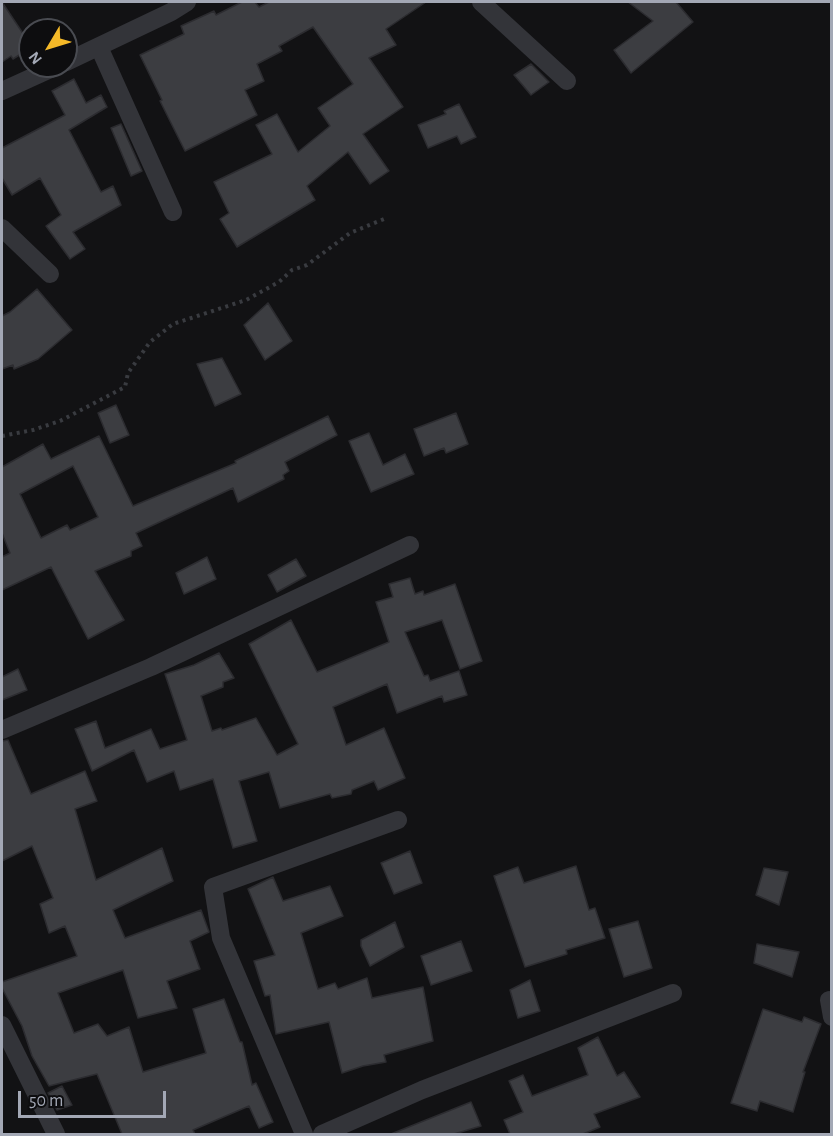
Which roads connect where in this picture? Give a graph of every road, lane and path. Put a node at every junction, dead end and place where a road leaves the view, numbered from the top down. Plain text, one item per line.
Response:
1 (188, 2) edge
2 (481, 2) edge
3 (166, 7) edge
4 (99, 47) junction
5 (78, 57) edge
6 (31, 78) edge
7 (567, 81) dead end
8 (2, 91) edge
9 (172, 212) dead end
10 (384, 219) dead end
11 (2, 228) edge
12 (50, 274) dead end
13 (2, 436) edge
14 (410, 545) dead end
15 (2, 730) edge
16 (398, 820) dead end
17 (673, 993) dead end
18 (2, 1025) edge
19 (56, 1134) edge
20 (304, 1134) edge
21 (322, 1134) edge

1 - 3 street
2 - 7 street
3 - 4 street
4 - 5 street
4 - 9 street
6 - 8 street
10 - 13 path
11 - 12 street
14 - 15 street
16 - 20 street
17 - 21 street
18 - 19 street

